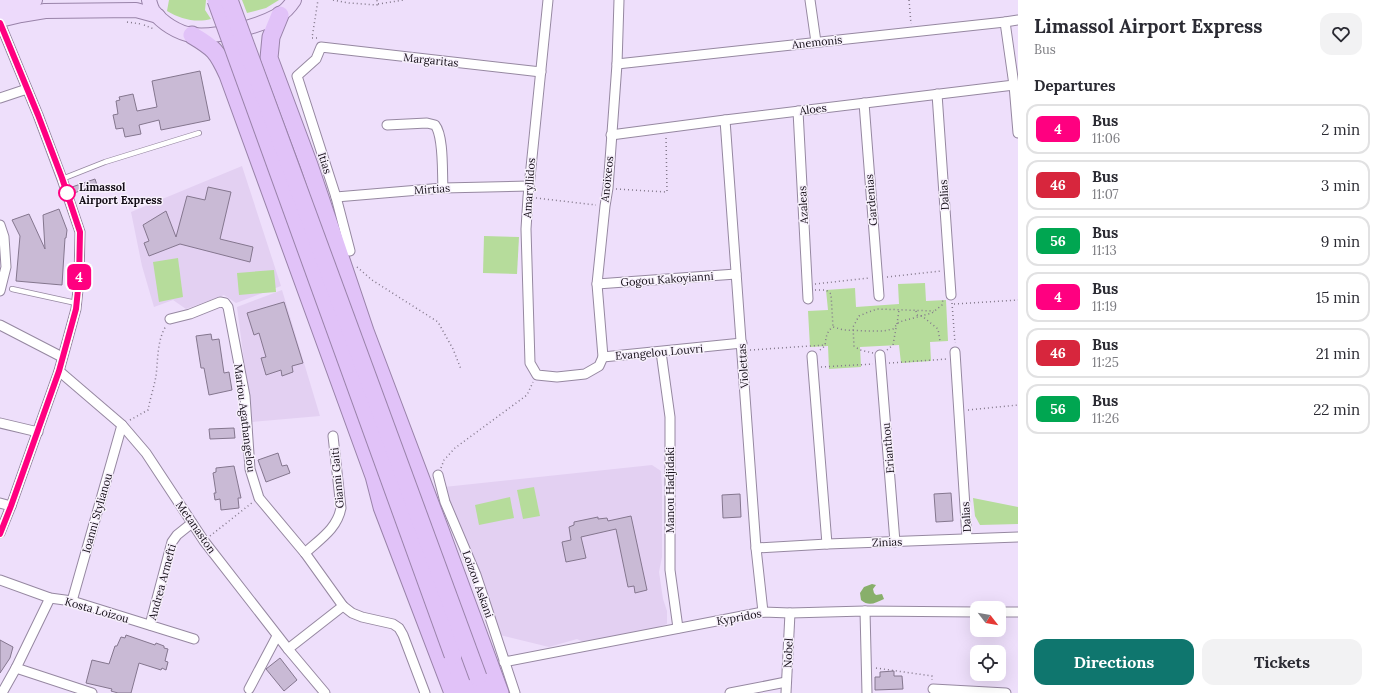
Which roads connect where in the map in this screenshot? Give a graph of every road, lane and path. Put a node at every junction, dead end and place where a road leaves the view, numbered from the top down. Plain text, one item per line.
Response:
1 (35, 0) edge
2 (149, 0) edge
3 (216, 0) edge
4 (229, 0) edge
5 (294, 0) edge
6 (318, 0) edge
7 (333, 0) edge
8 (377, 0) edge
9 (404, 0) edge
10 (548, 0) edge
11 (619, 0) edge
12 (810, 0) edge
13 (908, 0) edge
14 (377, 4) junction
15 (0, 7) edge
16 (280, 15) junction
17 (158, 16) junction
18 (1018, 20) edge
19 (0, 22) edge
20 (121, 22) dead end
21 (1005, 22) junction
22 (160, 31) dead end
23 (912, 32) junction
24 (192, 35) junction
25 (816, 42) junction
26 (320, 43) junction
27 (617, 64) junction
28 (541, 72) junction
29 (1014, 85) junction
30 (27, 89) junction
31 (937, 94) junction
32 (0, 98) edge
33 (864, 103) junction
34 (798, 111) junction
35 (725, 120) junction
36 (387, 125) dead end
37 (666, 128) junction
38 (199, 132) dead end
39 (1018, 133) edge
40 (611, 135) junction
41 (62, 178) junction
42 (529, 186) junction
43 (443, 188) junction
44 (608, 188) junction
45 (336, 197) junction
46 (528, 197) junction
47 (605, 206) junction
48 (0, 226) edge
49 (350, 250) joint
50 (736, 274) junction
51 (597, 284) junction
52 (12, 288) dead end
53 (0, 292) edge
54 (808, 295) joint
55 (879, 296) dead end
56 (951, 299) junction
57 (1018, 300) edge
58 (76, 303) junction
59 (899, 310) junction
60 (916, 311) junction
61 (934, 311) junction
62 (922, 316) junction
63 (170, 319) joint
64 (897, 324) junction
65 (0, 325) edge
66 (833, 327) junction
67 (896, 328) junction
68 (853, 330) junction
69 (940, 341) dead end
70 (826, 344) junction
71 (742, 347) junction
72 (661, 352) junction
73 (955, 352) joint
74 (880, 355) junction
75 (812, 356) joint
76 (62, 357) junction
77 (603, 357) junction
78 (462, 368) dead end
79 (59, 371) junction
80 (537, 375) junction
81 (1018, 405) edge
82 (959, 410) junction
83 (0, 423) edge
84 (122, 425) junction
85 (38, 432) junction
86 (334, 436) dead end
87 (438, 475) joint
88 (259, 498) junction
89 (0, 503) edge
90 (11, 506) junction
91 (382, 507) junction
92 (192, 523) junction
93 (439, 527) junction
94 (0, 534) edge
95 (1018, 537) edge
96 (967, 538) junction
97 (204, 541) junction
98 (895, 542) junction
99 (827, 544) junction
100 (756, 548) junction
101 (305, 553) junction
102 (0, 580) edge
103 (50, 598) junction
104 (72, 601) junction
105 (343, 606) junction
106 (865, 611) junction
107 (763, 612) junction
108 (970, 612) edge
109 (1006, 612) edge
110 (1018, 612) edge
111 (790, 613) junction
112 (150, 625) junction
113 (678, 628) junction
114 (277, 636) junction
115 (194, 638) dead end
116 (288, 649) junction
117 (453, 655) junction
118 (504, 662) junction
119 (866, 666) junction
120 (16, 668) junction
121 (786, 682) junction
122 (481, 685) edge
123 (249, 689) dead end
124 (933, 689) joint
125 (975, 692) edge
126 (2, 693) edge
127 (92, 693) edge
128 (325, 693) edge
129 (425, 693) edge
130 (453, 693) edge
131 (467, 693) edge
132 (500, 693) edge
133 (515, 693) edge
134 (730, 693) edge
135 (786, 693) edge
136 (867, 693) edge
137 (1006, 693) edge

1 - 15 main road
2 - 17 main road
3 - 117 highway, bridge
4 - 122 highway, bridge
5 - 16 main road
6 - 26 path
7 - 14 path
8 - 14 path
9 - 14 path
10 - 28 street, Amaryllidos
11 - 27 street, Anoixeos
12 - 25 street
13 - 23 path
16 - 24 main road
16 - 93 highway
17 - 19 main road
17 - 24 main road
18 - 21 street, Anemonis
19 - 30 street
20 - 22 path
21 - 23 street, Anemonis
21 - 29 street
23 - 25 street, Anemonis
24 - 91 highway
25 - 27 street, Anemonis
26 - 28 street, Margaritas
26 - 45 street, Itias
27 - 40 street, Anoixeos
28 - 42 street, Amaryllidos
29 - 31 street, Aloes
29 - 39 street
30 - 32 street
30 - 41 street
31 - 33 street, Aloes
31 - 56 street, Dalias
33 - 34 street, Aloes
33 - 55 street, Gardenias
34 - 35 street, Aloes
34 - 54 street, Azaleas
35 - 37 street, Aloes
35 - 50 street, Violettas
36 - 43 street
37 - 40 street, Aloes
37 - 44 path
38 - 41 lane
40 - 44 street, Anoixeos
41 - 58 street
42 - 43 street, Mirtias
42 - 46 street, Amaryllidos
43 - 45 street, Mirtias
44 - 47 street, Anoixeos
45 - 49 street, Itias
46 - 47 path
46 - 80 street, Amaryllidos
47 - 51 street, Anoixeos
48 - 53 street
49 - 78 path
50 - 51 street, Gogou Kakoyianni
50 - 71 street, Violettas
51 - 77 street, Anoixeos
52 - 58 lane
54 - 66 path
56 - 57 path
56 - 61 path
56 - 73 path
58 - 76 street
59 - 60 path
59 - 64 path
59 - 68 path
60 - 61 path
60 - 62 path
61 - 62 path
62 - 64 path
62 - 69 path
63 - 84 path
63 - 88 street, Mariou Agathangelou
64 - 67 path
65 - 76 street
66 - 68 path
66 - 70 path
67 - 68 path
67 - 74 path
68 - 74 path
70 - 71 path
70 - 75 path
71 - 72 street, Evangelou Louvri
71 - 100 street, Violettas
72 - 77 street, Evangelou Louvri
72 - 113 street, Manou Hadjidaki
73 - 82 street, Dalias
74 - 98 street, Erianthou
75 - 99 street
76 - 79 street
77 - 80 street, Evangelou Louvri
79 - 84 street, Metanaston
79 - 85 street
80 - 87 path
81 - 82 path
82 - 96 street, Dalias
83 - 85 street
84 - 92 street, Metanaston
84 - 104 street, Ioanni Stylianou
85 - 90 street
86 - 101 street, Gianni Gaiti
87 - 118 street, Loizou Askani
88 - 97 path
88 - 101 street, Mariou Agathangelou
89 - 90 street
90 - 94 street
91 - 117 highway
91 - 130 highway
92 - 97 street, Metanaston
92 - 112 street, Andrea Armefti
93 - 122 highway
93 - 132 highway
95 - 96 street, Zinias
96 - 98 street, Zinias
97 - 114 street, Metanaston
98 - 99 street, Zinias
99 - 100 street, Zinias
100 - 107 street, Violettas
101 - 105 street, Mariou Agathangelou
102 - 103 street, Kosta Loizou
103 - 104 street, Kosta Loizou
103 - 120 street
104 - 112 street, Kosta Loizou
105 - 116 street
105 - 129 street
106 - 108 street, Kypridos
106 - 111 street, Kypridos
106 - 119 street
107 - 111 street, Kypridos
107 - 113 street, Kypridos
109 - 110 street
111 - 121 street, Nobel
112 - 115 street, Kosta Loizou
113 - 118 street, Kypridos
114 - 116 street, Metanaston
114 - 123 street
116 - 128 street, Metanaston
117 - 131 highway
118 - 133 street, Loizou Askani
119 - 124 path
119 - 136 street
120 - 126 street
120 - 127 street
121 - 134 street
121 - 135 street, Nobel
124 - 125 street
125 - 137 street

